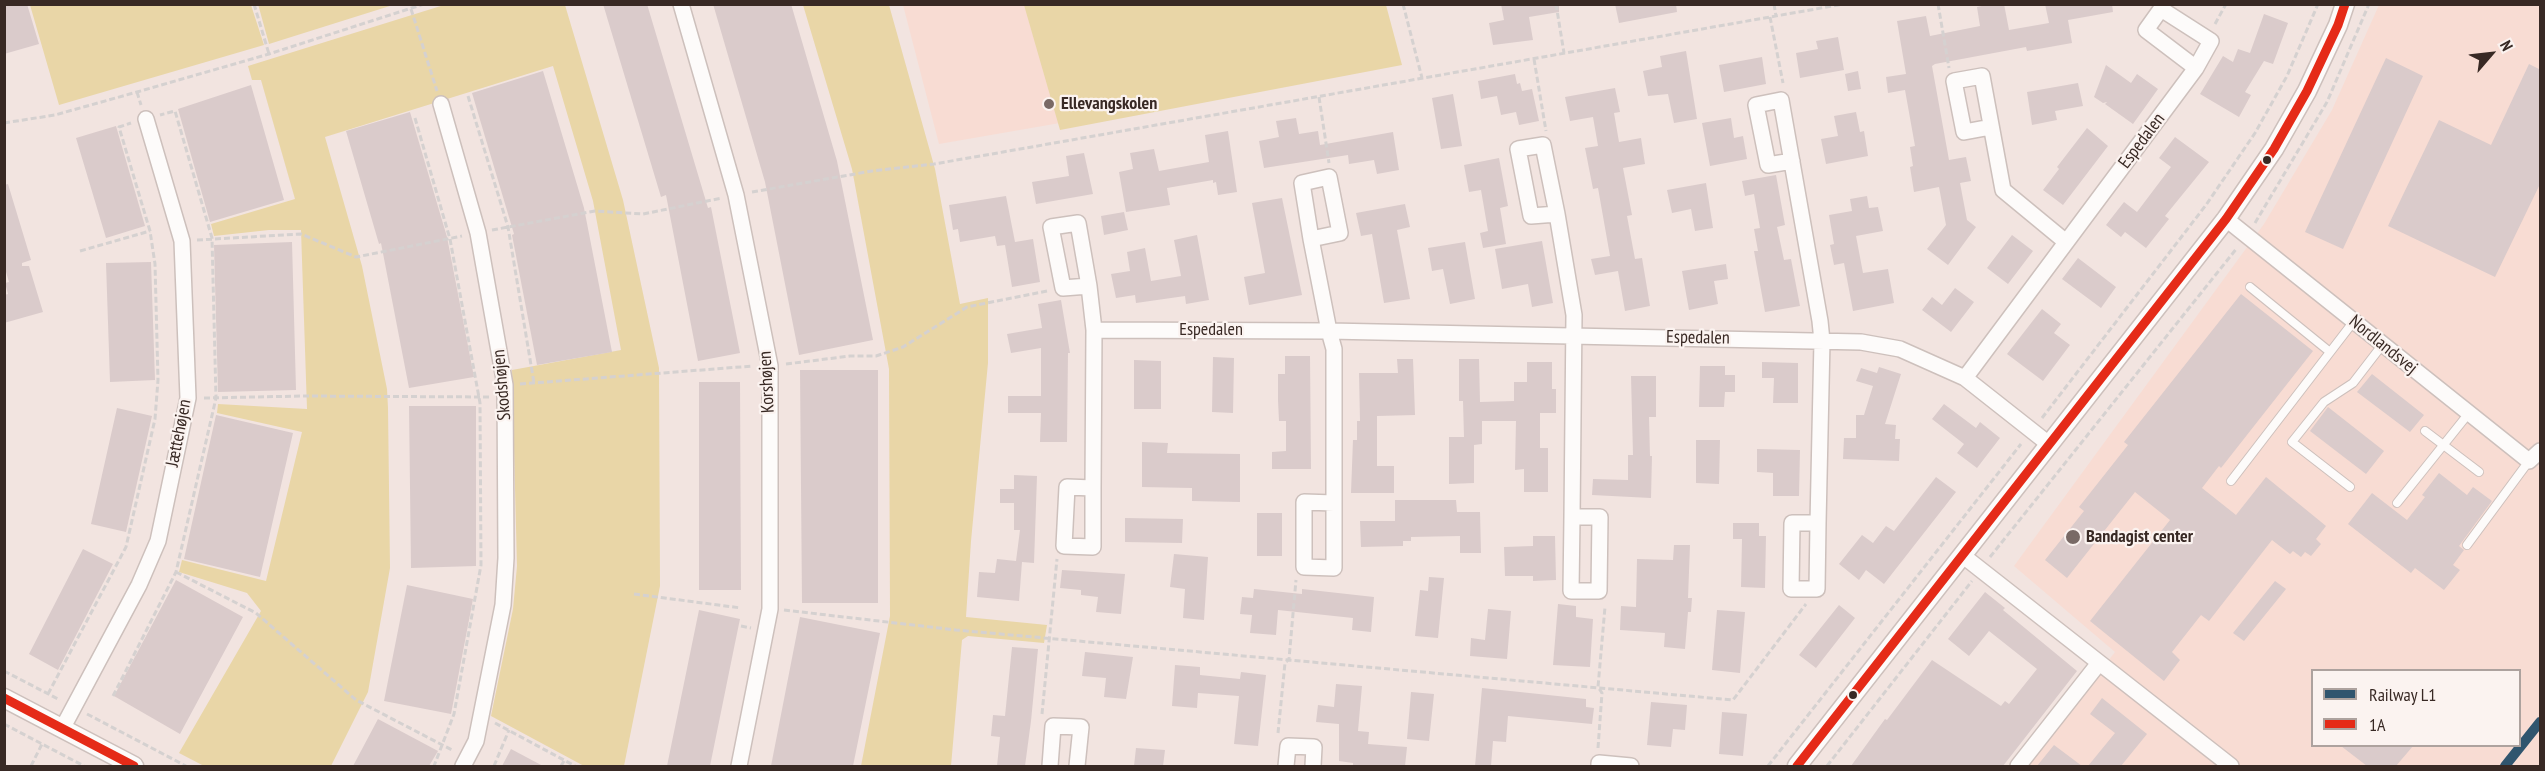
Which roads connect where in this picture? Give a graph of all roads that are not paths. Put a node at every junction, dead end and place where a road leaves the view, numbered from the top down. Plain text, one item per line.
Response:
1 (681, 4) edge
2 (2345, 4) edge
3 (2196, 68) junction
4 (441, 104) road end
5 (146, 118) road end
6 (1991, 127) junction
7 (1792, 161) junction
8 (1557, 214) junction
9 (2226, 219) junction
10 (1311, 239) junction
11 (2066, 242) junction
12 (1089, 286) junction
13 (2250, 287) dead end
14 (2354, 321) junction
15 (1094, 330) junction
16 (1329, 331) junction
17 (1574, 335) junction
18 (1822, 341) junction
19 (2383, 344) junction
20 (2330, 352) junction
21 (1965, 378) junction
22 (2469, 413) junction
23 (2425, 431) dead end
24 (2050, 445) junction
25 (2443, 445) junction
26 (2535, 456) edge
27 (2479, 472) dead end
28 (2231, 481) dead end
29 (2350, 487) dead end
30 (1093, 488) junction
31 (1334, 503) junction
32 (2397, 503) dead end
33 (1572, 517) junction
34 (1818, 523) junction
35 (2467, 545) dead end
36 (1962, 555) junction
37 (2099, 663) junction
38 (4, 698) edge
39 (62, 729) junction
40 (465, 762) edge
41 (1599, 765) edge
42 (134, 766) edge
43 (739, 766) edge
44 (1050, 766) edge
45 (1077, 766) edge
46 (1286, 766) edge
47 (1313, 766) edge
48 (1631, 766) edge
49 (1797, 766) edge
50 (2018, 766) edge
51 (2231, 766) edge

1 - 43 street, Korshøjen
2 - 9 street
3 - 3 street, Espedalen
3 - 11 street, Espedalen
4 - 40 street, Skodshøjen
5 - 39 street, Jættehøjen
6 - 6 street
6 - 11 street
7 - 7 street
7 - 18 street
8 - 8 street
8 - 17 street
9 - 14 street, Nordlandsvej
9 - 24 street
10 - 10 street
10 - 16 street
11 - 21 street, Espedalen
12 - 12 street
12 - 15 street
13 - 20 lane
14 - 19 street, Nordlandsvej
14 - 20 lane
15 - 16 street, Espedalen
15 - 30 street
16 - 17 street, Espedalen
16 - 31 street
17 - 18 street, Espedalen
17 - 33 street
18 - 21 street, Espedalen
18 - 34 street
19 - 22 street, Nordlandsvej
19 - 29 lane
20 - 28 lane
21 - 24 street, Espedalen
22 - 25 lane
22 - 26 street, Nordlandsvej
23 - 25 lane
24 - 36 street
25 - 27 lane
25 - 32 lane
26 - 35 lane
30 - 30 street
31 - 31 street
33 - 33 street
34 - 34 street
36 - 37 street
36 - 49 street
37 - 50 street
37 - 51 street
38 - 39 street
39 - 42 street
41 - 48 street
44 - 45 street
46 - 47 street

